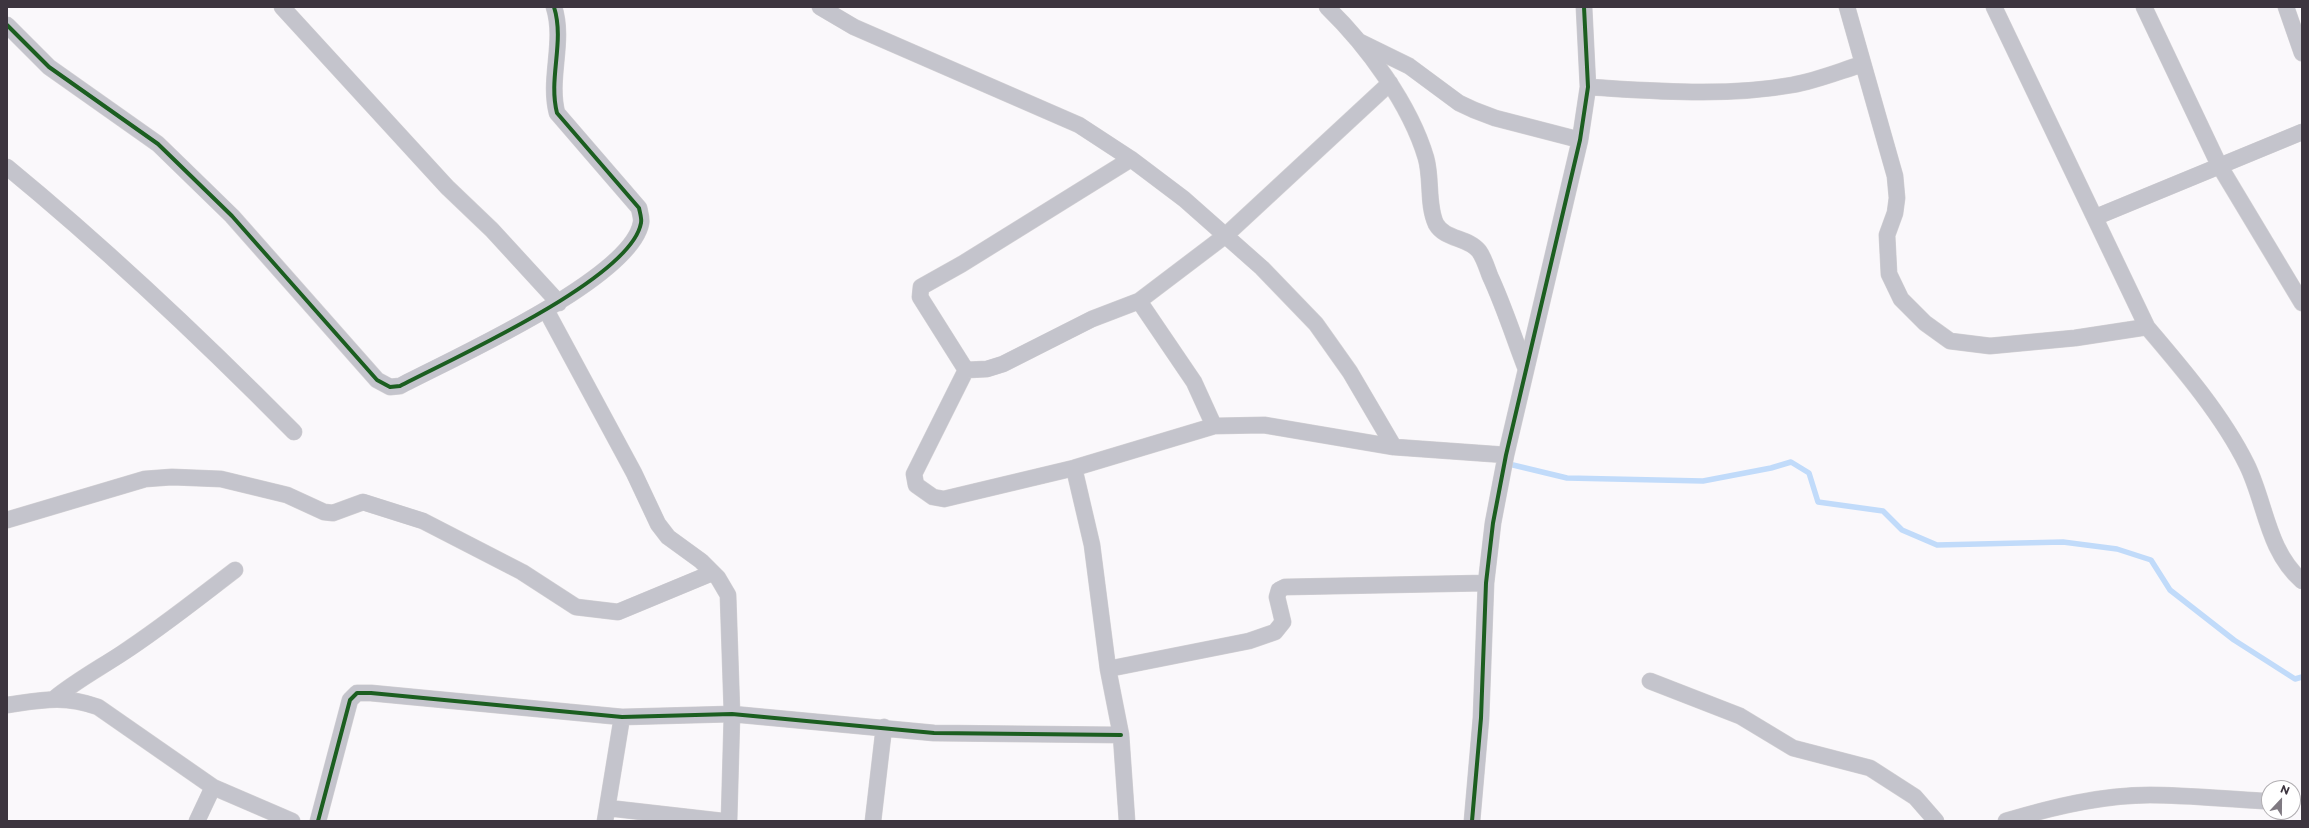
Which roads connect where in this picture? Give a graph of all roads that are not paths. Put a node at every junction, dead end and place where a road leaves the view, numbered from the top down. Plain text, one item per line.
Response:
1 (282, 7) edge
2 (554, 7) edge
3 (820, 7) edge
4 (1328, 7) edge
5 (1584, 7) edge
6 (1847, 7) edge
7 (1994, 7) edge
8 (2144, 7) edge
9 (2286, 7) edge
10 (7, 25) edge
11 (1359, 42) junction
12 (2302, 53) edge
13 (1862, 64) junction
14 (1390, 83) junction
15 (1588, 87) junction
16 (2302, 132) edge
17 (1580, 140) junction
18 (1131, 159) junction
19 (2219, 165) junction
20 (7, 166) edge
21 (2096, 217) junction
22 (1226, 235) junction
23 (1139, 301) junction
24 (2302, 303) edge
25 (553, 306) junction
26 (2147, 327) junction
27 (1526, 369) junction
28 (966, 370) junction
29 (1214, 426) junction
30 (294, 432) dead end
31 (1394, 447) junction
32 (1506, 455) junction
33 (1074, 468) junction
34 (7, 520) edge
35 (235, 570) dead end
36 (712, 573) junction
37 (2302, 581) edge
38 (1486, 583) junction
39 (1108, 669) junction
40 (1650, 681) dead end
41 (54, 698) junction
42 (7, 704) edge
43 (732, 714) junction
44 (622, 717) junction
45 (884, 727) junction
46 (1121, 735) junction
47 (213, 787) junction
48 (2261, 801) edge
49 (606, 815) edge
50 (198, 821) edge
51 (292, 821) edge
52 (318, 821) edge
53 (722, 821) edge
54 (729, 821) edge
55 (873, 821) edge
56 (1127, 821) edge
57 (1472, 821) edge
58 (1936, 821) edge
59 (2006, 821) edge

1 - 25 street
2 - 25 street
3 - 18 street
4 - 11 street
5 - 15 street
6 - 13 street
7 - 21 street
8 - 19 street
9 - 12 street
10 - 25 street
11 - 14 street
11 - 17 street
13 - 15 street
13 - 26 street
14 - 22 street
14 - 27 street
15 - 17 street
16 - 19 street
17 - 27 street
18 - 22 street
18 - 28 street
19 - 21 street
19 - 24 street
20 - 30 street
21 - 26 street
22 - 23 street
22 - 31 street
23 - 28 street
23 - 29 street
25 - 36 street
26 - 37 street
27 - 32 street
28 - 33 street
29 - 31 street
29 - 33 street
31 - 32 street
32 - 38 street
33 - 39 street
34 - 36 street
35 - 41 street
36 - 43 street
38 - 39 street
38 - 57 street
39 - 46 street
40 - 58 street
41 - 42 street
41 - 47 street
43 - 44 street
43 - 45 street
43 - 54 street
44 - 49 street
44 - 52 street
45 - 46 street
45 - 55 street
46 - 56 street
47 - 50 street
47 - 51 street
48 - 59 street
49 - 53 street

